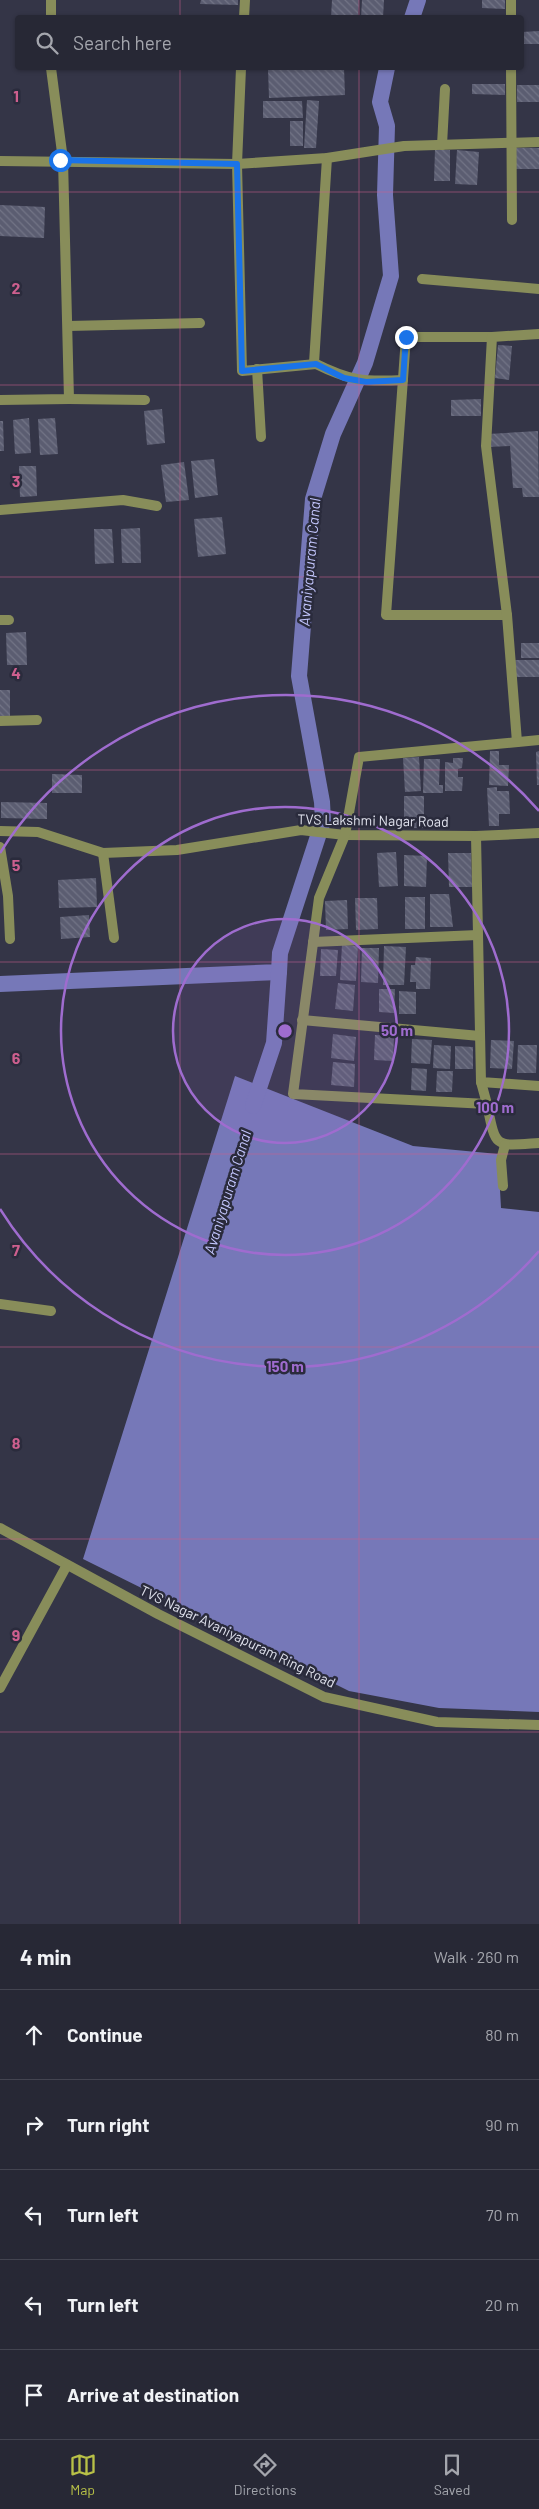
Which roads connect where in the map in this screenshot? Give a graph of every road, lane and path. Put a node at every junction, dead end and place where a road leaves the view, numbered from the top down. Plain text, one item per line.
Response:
1 (51, 0) edge
2 (245, 0) edge
3 (511, 0) edge
4 (51, 15) edge
5 (244, 15) edge
6 (511, 15) edge
7 (51, 70) edge
8 (241, 70) edge
9 (511, 70) edge
10 (445, 88) dead end
11 (510, 142) junction
12 (539, 142) edge
13 (442, 145) junction
14 (326, 158) junction
15 (63, 160) junction
16 (0, 161) edge
17 (237, 164) junction
18 (512, 220) dead end
19 (422, 279) dead end
20 (539, 289) edge
21 (200, 323) dead end
22 (68, 326) junction
23 (539, 334) edge
24 (492, 337) junction
25 (316, 364) junction
26 (257, 369) junction
27 (403, 380) junction
28 (69, 399) junction
29 (0, 400) edge
30 (145, 400) dead end
31 (260, 437) dead end
32 (157, 506) dead end
33 (0, 510) edge
34 (507, 615) junction
35 (37, 720) dead end
36 (0, 721) edge
37 (539, 740) edge
38 (516, 742) junction
39 (0, 831) edge
40 (539, 833) edge
41 (345, 835) junction
42 (476, 836) junction
43 (0, 847) edge
44 (103, 853) junction
45 (478, 935) junction
46 (114, 938) dead end
47 (10, 939) dead end
48 (313, 942) junction
49 (302, 1020) junction
50 (480, 1036) junction
51 (481, 1082) junction
52 (539, 1086) edge
53 (487, 1104) junction
54 (539, 1143) edge
55 (505, 1146) junction
56 (503, 1186) dead end
57 (0, 1304) edge
58 (51, 1311) dead end
59 (0, 1528) edge
60 (67, 1565) junction
61 (0, 1688) edge
62 (539, 1724) edge

1 - 4 street
2 - 5 street
3 - 6 street
7 - 15 street
8 - 17 street
9 - 11 street
10 - 13 street
11 - 12 street
11 - 13 street
11 - 18 street
13 - 14 street
14 - 17 street
14 - 25 street
15 - 16 street
15 - 17 street
15 - 22 street
17 - 26 street
19 - 20 street
21 - 22 street
22 - 28 street
23 - 24 street
24 - 27 street
24 - 34 street
25 - 26 street
25 - 27 street
26 - 31 street
27 - 34 street
28 - 29 street
28 - 30 street
32 - 33 street
34 - 38 street
35 - 36 street
37 - 38 street
38 - 41 street
39 - 44 street, TVS Lakshmi Nagar Road
40 - 42 street, TVS Lakshmi Nagar Road
41 - 42 street, TVS Lakshmi Nagar Road
41 - 44 street, TVS Lakshmi Nagar Road
41 - 48 street
42 - 45 street
43 - 47 street
44 - 46 street
45 - 48 street
45 - 50 street
48 - 49 street
49 - 50 street
49 - 53 street
50 - 51 street
51 - 52 street
51 - 53 street
53 - 55 street
54 - 55 street
55 - 56 street
57 - 58 street
59 - 60 street, TVS Nagar Avaniyapuram Ring Road
60 - 61 street
60 - 62 street, TVS Nagar Avaniyapuram Ring Road

